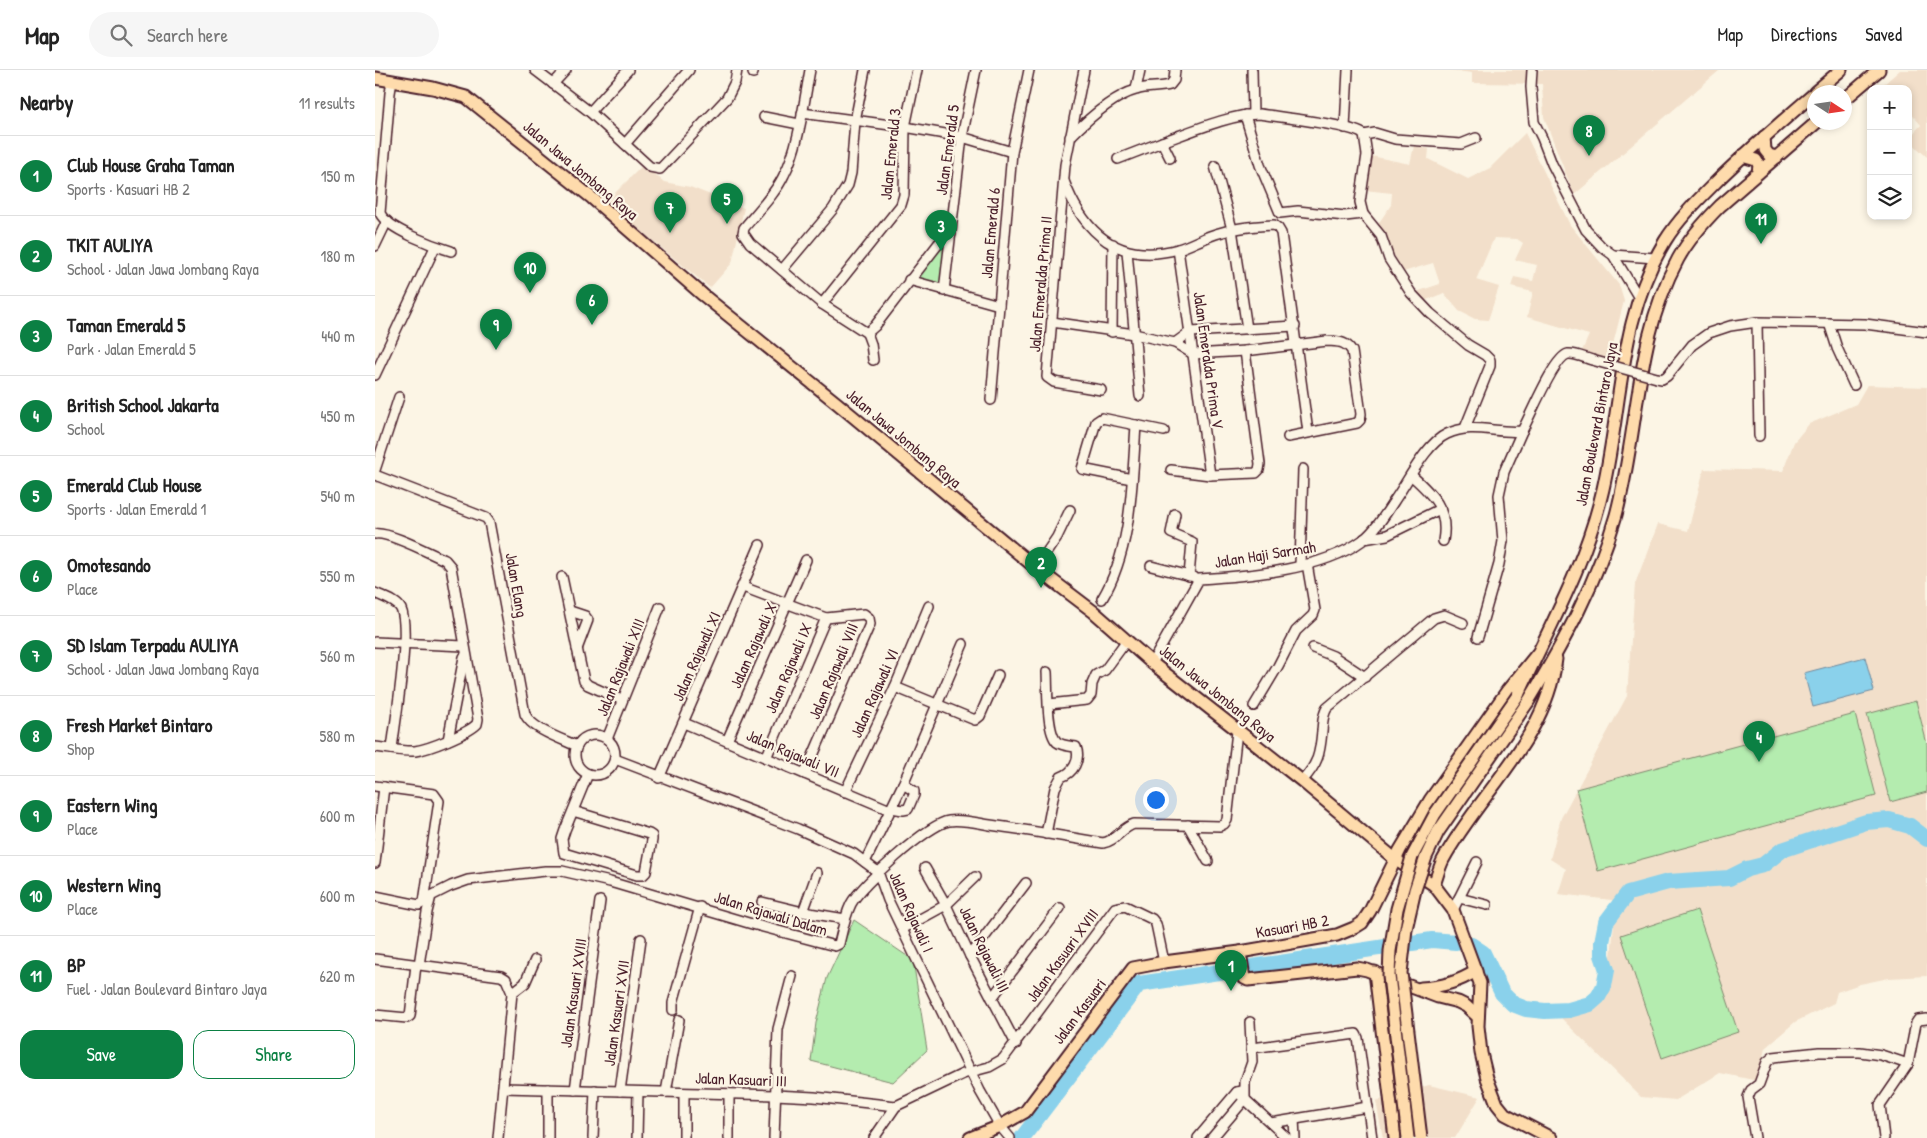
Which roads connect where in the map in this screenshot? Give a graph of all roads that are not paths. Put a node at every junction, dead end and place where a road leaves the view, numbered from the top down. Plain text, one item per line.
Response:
1 (535, 70) edge
2 (567, 70) edge
3 (628, 70) edge
4 (689, 70) edge
5 (737, 70) edge
6 (810, 70) edge
7 (865, 70) edge
8 (917, 70) edge
9 (976, 70) edge
10 (1029, 70) edge
11 (1084, 70) edge
12 (1140, 70) edge
13 (1175, 70) edge
14 (1252, 70) edge
15 (1348, 70) edge
16 (1532, 70) edge
17 (1841, 70) edge
18 (1879, 70) edge
19 (375, 78) edge
20 (393, 81) junction
21 (553, 84) junction
22 (1824, 85) edge
23 (1136, 89) junction
24 (1852, 93) edge
25 (1807, 100) edge
26 (590, 112) junction
27 (802, 113) junction
28 (1249, 114) junction
29 (764, 117) dead end
30 (855, 121) junction
31 (799, 124) junction
32 (905, 127) junction
33 (1345, 128) junction
34 (1808, 130) edge
35 (1364, 135) junction
36 (962, 137) junction
37 (1070, 137) junction
38 (1476, 138) dead end
39 (1764, 138) junction
40 (1162, 142) junction
41 (625, 144) junction
42 (1012, 152) junction
43 (1742, 156) junction
44 (1777, 157) junction
45 (1170, 158) dead end
46 (1118, 159) dead end
47 (1215, 166) dead end
48 (1758, 173) junction
49 (1064, 181) junction
50 (377, 205) edge
51 (1363, 214) junction
52 (387, 221) junction
53 (1231, 229) junction
54 (951, 234) junction
55 (1113, 244) junction
56 (375, 246) edge
57 (435, 247) junction
58 (1178, 249) junction
59 (451, 251) dead end
60 (1127, 251) junction
61 (1613, 255) junction
62 (1655, 258) junction
63 (782, 270) junction
64 (909, 280) junction
65 (944, 291) junction
66 (1639, 298) junction
67 (822, 304) junction
68 (999, 305) junction
69 (1052, 322) junction
70 (1757, 322) junction
71 (1829, 323) junction
72 (1295, 326) junction
73 (1247, 329) junction
74 (1112, 332) junction
75 (1190, 332) junction
76 (1927, 332) edge
77 (867, 333) junction
78 (1135, 334) junction
79 (1175, 343) junction
80 (1297, 344) junction
81 (1245, 351) junction
82 (1193, 354) junction
83 (873, 360) dead end
84 (375, 375) edge
85 (1854, 385) dead end
86 (1101, 390) dead end
87 (1140, 396) dead end
88 (399, 397) dead end
89 (991, 400) dead end
90 (1136, 425) junction
91 (1465, 428) junction
92 (1164, 431) dead end
93 (1522, 431) junction
94 (1309, 432) junction
95 (1759, 436) dead end
96 (1288, 437) dead end
97 (1303, 469) dead end
98 (375, 470) edge
99 (1171, 470) dead end
100 (375, 474) edge
101 (1411, 474) junction
102 (1210, 475) junction
103 (1132, 479) junction
104 (1440, 509) junction
105 (1071, 510) dead end
106 (1175, 514) dead end
107 (375, 534) edge
108 (1364, 538) junction
109 (1443, 540) dead end
110 (761, 545) dead end
111 (805, 560) dead end
112 (1303, 565) junction
113 (1151, 566) dead end
114 (1036, 568) junction
115 (1189, 576) junction
116 (562, 577) dead end
117 (1199, 578) junction
118 (743, 587) junction
119 (375, 593) edge
120 (787, 604) junction
121 (929, 606) dead end
122 (661, 607) dead end
123 (570, 611) junction
124 (1094, 612) junction
125 (826, 618) junction
126 (1463, 623) dead end
127 (1478, 637) dead end
128 (1127, 640) junction
129 (375, 642) edge
130 (404, 644) junction
131 (963, 644) dead end
132 (1313, 648) dead end
133 (465, 649) junction
134 (577, 649) junction
135 (1537, 654) junction
136 (1557, 655) junction
137 (1152, 662) junction
138 (1047, 672) dead end
139 (998, 675) dead end
140 (1365, 677) junction
141 (895, 686) junction
142 (622, 700) junction
143 (937, 704) junction
144 (1049, 704) junction
145 (1254, 706) dead end
146 (684, 723) junction
147 (1237, 730) junction
148 (607, 739) junction
149 (448, 740) junction
150 (727, 741) junction
151 (577, 746) junction
152 (375, 747) edge
153 (392, 749) junction
154 (766, 758) junction
155 (615, 759) junction
156 (588, 774) junction
157 (805, 774) junction
158 (659, 778) junction
159 (1302, 781) junction
160 (903, 784) junction
161 (379, 786) edge
162 (845, 792) junction
163 (891, 809) junction
164 (573, 811) junction
165 (1188, 825) junction
166 (1046, 834) junction
167 (1396, 860) junction
168 (1208, 861) dead end
169 (865, 862) junction
170 (1477, 862) dead end
171 (375, 863) edge
172 (925, 868) dead end
173 (878, 872) junction
174 (817, 873) dead end
175 (975, 877) dead end
176 (1026, 882) dead end
177 (1434, 885) junction
178 (375, 896) edge
179 (1459, 898) junction
180 (600, 901) dead end
181 (762, 902) dead end
182 (946, 904) junction
183 (1487, 905) dead end
184 (700, 908) junction
185 (1060, 908) dead end
186 (1453, 910) junction
187 (803, 912) junction
188 (845, 919) junction
189 (901, 929) junction
190 (641, 938) dead end
191 (1240, 955) junction
192 (970, 956) junction
193 (375, 959) edge
194 (535, 960) dead end
195 (1164, 962) junction
196 (418, 965) junction
197 (1476, 971) junction
198 (1375, 972) junction
199 (792, 976) dead end
200 (506, 979) junction
201 (525, 983) junction
202 (1419, 989) junction
203 (512, 993) junction
204 (992, 998) junction
205 (673, 1010) dead end
206 (375, 1015) edge
207 (1478, 1017) junction
208 (1927, 1019) edge
209 (679, 1020) dead end
210 (1250, 1022) dead end
211 (1015, 1044) junction
212 (1252, 1048) junction
213 (1907, 1064) junction
214 (971, 1071) junction
215 (503, 1088) junction
216 (548, 1089) junction
217 (575, 1090) junction
218 (595, 1090) junction
219 (620, 1091) junction
220 (638, 1092) junction
221 (666, 1092) junction
222 (684, 1093) junction
223 (1242, 1093) junction
224 (729, 1094) junction
225 (775, 1095) junction
226 (896, 1106) junction
227 (1368, 1107) junction
228 (1294, 1119) junction
229 (1271, 1123) junction
230 (999, 1126) junction
231 (498, 1138) edge
232 (547, 1138) edge
233 (593, 1138) edge
234 (637, 1138) edge
235 (684, 1138) edge
236 (729, 1138) edge
237 (774, 1138) edge
238 (874, 1138) edge
239 (970, 1138) edge
240 (1010, 1138) edge
241 (1198, 1138) edge
242 (1212, 1138) edge
243 (1287, 1138) edge
244 (1295, 1138) edge
245 (1372, 1138) edge
246 (1395, 1138) edge
247 (1408, 1138) edge
248 (1421, 1138) edge
249 (1551, 1138) edge
250 (1755, 1138) edge
251 (1884, 1138) edge

1 - 21 street
2 - 21 street
3 - 26 street
4 - 41 street
5 - 41 street
6 - 27 street
7 - 30 street
8 - 32 street, Jalan Emerald 3
9 - 36 street, Jalan Emerald 5
10 - 42 street, Jalan Emerald 6
11 - 37 street, Jalan Emeralda Prima II
12 - 23 street
13 - 23 street
14 - 28 street
15 - 33 street
16 - 61 street
17 - 22 main road, Jalan Boulevard Bintaro Jaya
18 - 24 main road
19 - 20 main road, Jalan Jawa Jombang Raya
20 - 50 street
20 - 114 main road, Jalan Jawa Jombang Raya
21 - 26 street
23 - 37 street
25 - 39 main road, Jalan Boulevard Bintaro Jaya
26 - 41 street
27 - 30 street
27 - 31 street
28 - 33 street
28 - 40 street
28 - 51 street
29 - 31 street
30 - 32 street
30 - 63 street
31 - 63 street
32 - 36 street
32 - 67 street, Jalan Emerald 3
33 - 35 street
34 - 44 main road, Jalan Boulevard Bintaro Jaya
35 - 38 street
35 - 51 street
36 - 42 street
36 - 54 street, Jalan Emerald 5
37 - 49 street, Jalan Emeralda Prima II
39 - 43 main road, Jalan Boulevard Bintaro Jaya
39 - 44 main road
40 - 45 street
40 - 46 street
42 - 68 street, Jalan Emerald 6
43 - 48 main road
43 - 62 main road, Jalan Boulevard Bintaro Jaya
44 - 48 main road, Jalan Boulevard Bintaro Jaya
47 - 53 street
48 - 136 main road, Jalan Boulevard Bintaro Jaya
49 - 55 street
49 - 69 street, Jalan Emeralda Prima II
50 - 52 street
51 - 91 street
52 - 56 street
52 - 57 street
53 - 58 street
53 - 72 street
53 - 73 street
54 - 64 street
54 - 65 street, Jalan Emerald 5
55 - 60 street
55 - 74 street
57 - 59 street
57 - 84 street
58 - 60 street
58 - 75 street, Jalan Emeralda Prima V
60 - 78 street
61 - 62 street
61 - 66 street
62 - 66 main road, Jalan Boulevard Bintaro Jaya
63 - 67 street
64 - 65 street
64 - 77 street
65 - 68 street
66 - 135 main road, Jalan Boulevard Bintaro Jaya
67 - 77 street
68 - 89 street, Jalan Emerald 6
69 - 74 street
69 - 86 street, Jalan Emeralda Prima II
70 - 71 street
70 - 93 street, bridge
70 - 95 street
71 - 76 street
71 - 85 street
72 - 73 street
72 - 80 street
73 - 75 street
74 - 78 street
75 - 79 street
75 - 82 street, Jalan Emeralda Prima V
77 - 83 street
78 - 79 street
78 - 87 street
79 - 82 street
80 - 81 street
80 - 94 street
80 - 94 street
81 - 82 street
81 - 102 street
82 - 102 street, Jalan Emeralda Prima V
88 - 98 street
90 - 92 street
90 - 103 street
90 - 103 street
91 - 93 street, Jalan Haji Sarmah
91 - 101 street, Jalan Haji Sarmah
93 - 127 street
94 - 96 street
97 - 112 street
99 - 102 street
100 - 151 street, Jalan Elang
101 - 104 street
101 - 108 street, Jalan Haji Sarmah
103 - 124 street
104 - 108 street
104 - 109 street
105 - 114 street
106 - 115 street
107 - 133 street
108 - 112 street, Jalan Haji Sarmah
110 - 118 street, Jalan Rajawali XI
111 - 120 street, Jalan Rajawali X
112 - 117 street, Jalan Haji Sarmah
112 - 145 street
113 - 115 street
114 - 124 main road, Jalan Jawa Jombang Raya
115 - 117 street
116 - 123 street
117 - 137 street, Jalan Haji Sarmah
118 - 120 street, Jalan Rajawali VIII
118 - 146 street, Jalan Rajawali XI
119 - 130 street
120 - 125 street, Jalan Rajawali VIII
120 - 150 street, Jalan Rajawali X
121 - 141 street, Jalan Rajawali VI
122 - 142 street, Jalan Rajawali XIII
123 - 134 street
123 - 134 street
124 - 128 main road, Jalan Jawa Jombang Raya
125 - 154 street, Jalan Rajawali IX
125 - 157 street, Jalan Rajawali VIII
126 - 140 street
128 - 137 main road, Jalan Jawa Jombang Raya
128 - 144 street
129 - 130 street
130 - 133 street
130 - 153 street
131 - 143 street
132 - 140 street
133 - 149 street
133 - 149 street
134 - 142 street
135 - 167 main road, Kasuari HB 2
135 - 247 main road, Jalan Boulevard Bintaro Jaya, bridge
136 - 177 main road
136 - 248 main road, Jalan Boulevard Bintaro Jaya, bridge
137 - 147 main road, Jalan Jawa Jombang Raya
138 - 144 street
139 - 143 street
140 - 159 street
141 - 143 street
141 - 162 street, Jalan Rajawali VI
142 - 148 street, Jalan Rajawali XIII
143 - 160 street
144 - 166 street
146 - 150 street, Jalan Rajawali VII
146 - 158 street, Jalan Rajawali XI
147 - 159 main road, Jalan Jawa Jombang Raya
147 - 165 street, Jalan Rajawali Dalam
148 - 151 street
148 - 155 street
149 - 153 street
150 - 154 street, Jalan Rajawali VII
151 - 156 street
152 - 153 street
154 - 157 street, Jalan Rajawali VII
155 - 156 street
155 - 158 street, Jalan Rajawali I
156 - 164 street
157 - 162 street, Jalan Rajawali VII
158 - 169 street, Jalan Rajawali I
159 - 167 main road, Jalan Jawa Jombang Raya
160 - 163 street
160 - 163 street
161 - 171 street
161 - 178 street
162 - 163 street, Jalan Rajawali VII
163 - 169 street
164 - 164 street
165 - 166 street, Jalan Rajawali Dalam
165 - 168 street
166 - 173 street, Jalan Rajawali Dalam
167 - 177 main road, Jalan Jawa Jombang Raya
167 - 191 main road, Kasuari HB 2
169 - 173 street, Jalan Rajawali I
170 - 179 street
172 - 182 street, Jalan Rajawali III
173 - 188 street, Jalan Rajawali Dalam
173 - 189 street, Jalan Rajawali I
174 - 187 street
175 - 182 street
176 - 192 street
177 - 186 main road, Jalan Jawa Jombang Raya
179 - 183 street
179 - 186 street
180 - 217 street, Jalan Kasuari XVIII
181 - 187 street
182 - 189 street
182 - 192 street, Jalan Rajawali III
184 - 188 street, Jalan Rajawali Dalam
184 - 196 street, Jalan Rajawali Dalam
184 - 205 street
185 - 204 street
186 - 197 main road, Jalan Jawa Jombang Raya
187 - 188 street
189 - 214 street, Jalan Rajawali I
190 - 219 street, Jalan Kasuari XVII
191 - 195 main road, Jalan Kasuari
191 - 198 main road, Kasuari HB 2
192 - 204 street, Jalan Rajawali III
193 - 196 street
194 - 201 street
195 - 211 street, Jalan Kasuari XVIII
195 - 230 main road, Jalan Kasuari
196 - 200 street
196 - 206 street
197 - 202 main road
197 - 207 main road, Jalan Jawa Jombang Raya
198 - 202 main road, Kasuari HB 2
198 - 246 main road
199 - 225 street
200 - 201 street
200 - 203 street
201 - 203 street
202 - 207 main road, Kasuari HB 2
203 - 215 street
204 - 211 street, Jalan Rajawali III
207 - 249 main road, Jalan Jawa Jombang Raya
208 - 213 street
209 - 221 street
210 - 212 street
211 - 214 street, Jalan Kasuari XVIII
212 - 223 street
212 - 227 street
213 - 250 street
213 - 251 street
214 - 226 street
214 - 230 street, Jalan Rajawali I
215 - 216 street, Jalan Kasuari III
215 - 231 street
216 - 217 street, Jalan Kasuari III
216 - 232 street
217 - 218 street, Jalan Kasuari III
218 - 219 street, Jalan Kasuari III
218 - 233 street
219 - 220 street, Jalan Kasuari III
220 - 221 street, Jalan Kasuari III
220 - 234 street
221 - 222 street, Jalan Kasuari III
222 - 224 street, Jalan Kasuari III
222 - 235 street
223 - 229 street
223 - 241 street
223 - 242 street
224 - 225 street, Jalan Kasuari III
224 - 236 street
225 - 226 street, Jalan Kasuari III
225 - 237 street
226 - 238 street
227 - 228 street
227 - 245 street
228 - 229 street
228 - 244 street
229 - 243 street
230 - 239 main road, Jalan Kasuari
230 - 240 street, Jalan Rajawali I

